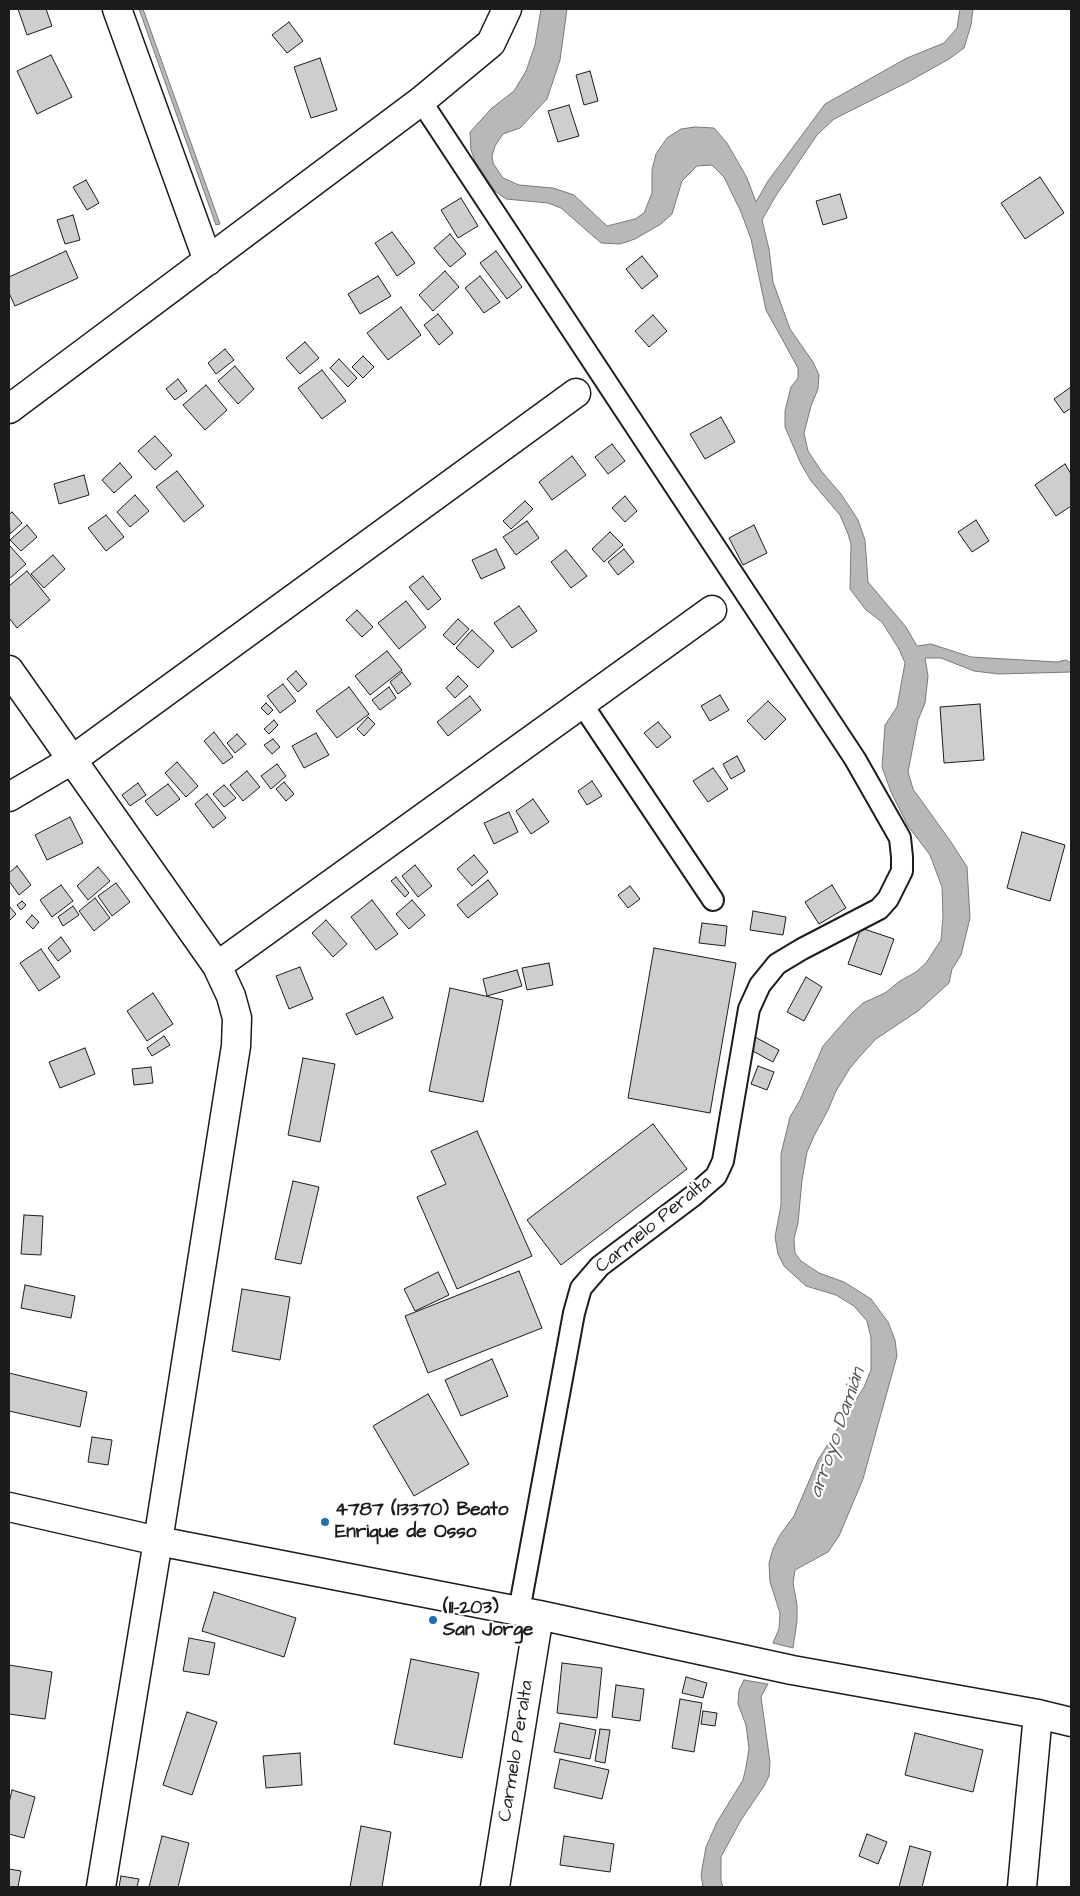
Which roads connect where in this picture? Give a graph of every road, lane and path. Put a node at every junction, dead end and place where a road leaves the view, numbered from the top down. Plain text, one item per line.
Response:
1 (117, 9) edge
2 (507, 9) edge
3 (421, 101) junction
4 (208, 262) junction
5 (576, 393) dead end
6 (9, 409) edge
7 (712, 610) dead end
8 (9, 670) edge
9 (582, 704) junction
10 (72, 760) junction
11 (9, 797) edge
12 (713, 900) dead end
13 (217, 966) junction
14 (9, 1507) edge
15 (158, 1540) junction
16 (529, 1613) junction
17 (1038, 1714) junction
18 (1071, 1722) edge
19 (101, 1887) edge
20 (495, 1887) edge
21 (1022, 1887) edge

1 - 4 street
2 - 3 street
3 - 4 street
3 - 16 lane, Carmelo Peralta
4 - 6 street
5 - 10 street
7 - 9 street
8 - 10 street
9 - 12 lane
9 - 13 street
10 - 11 street
10 - 13 street
13 - 15 street
14 - 15 street
15 - 16 street
15 - 19 street
16 - 17 street
16 - 20 street, Carmelo Peralta
17 - 18 street
17 - 21 street

